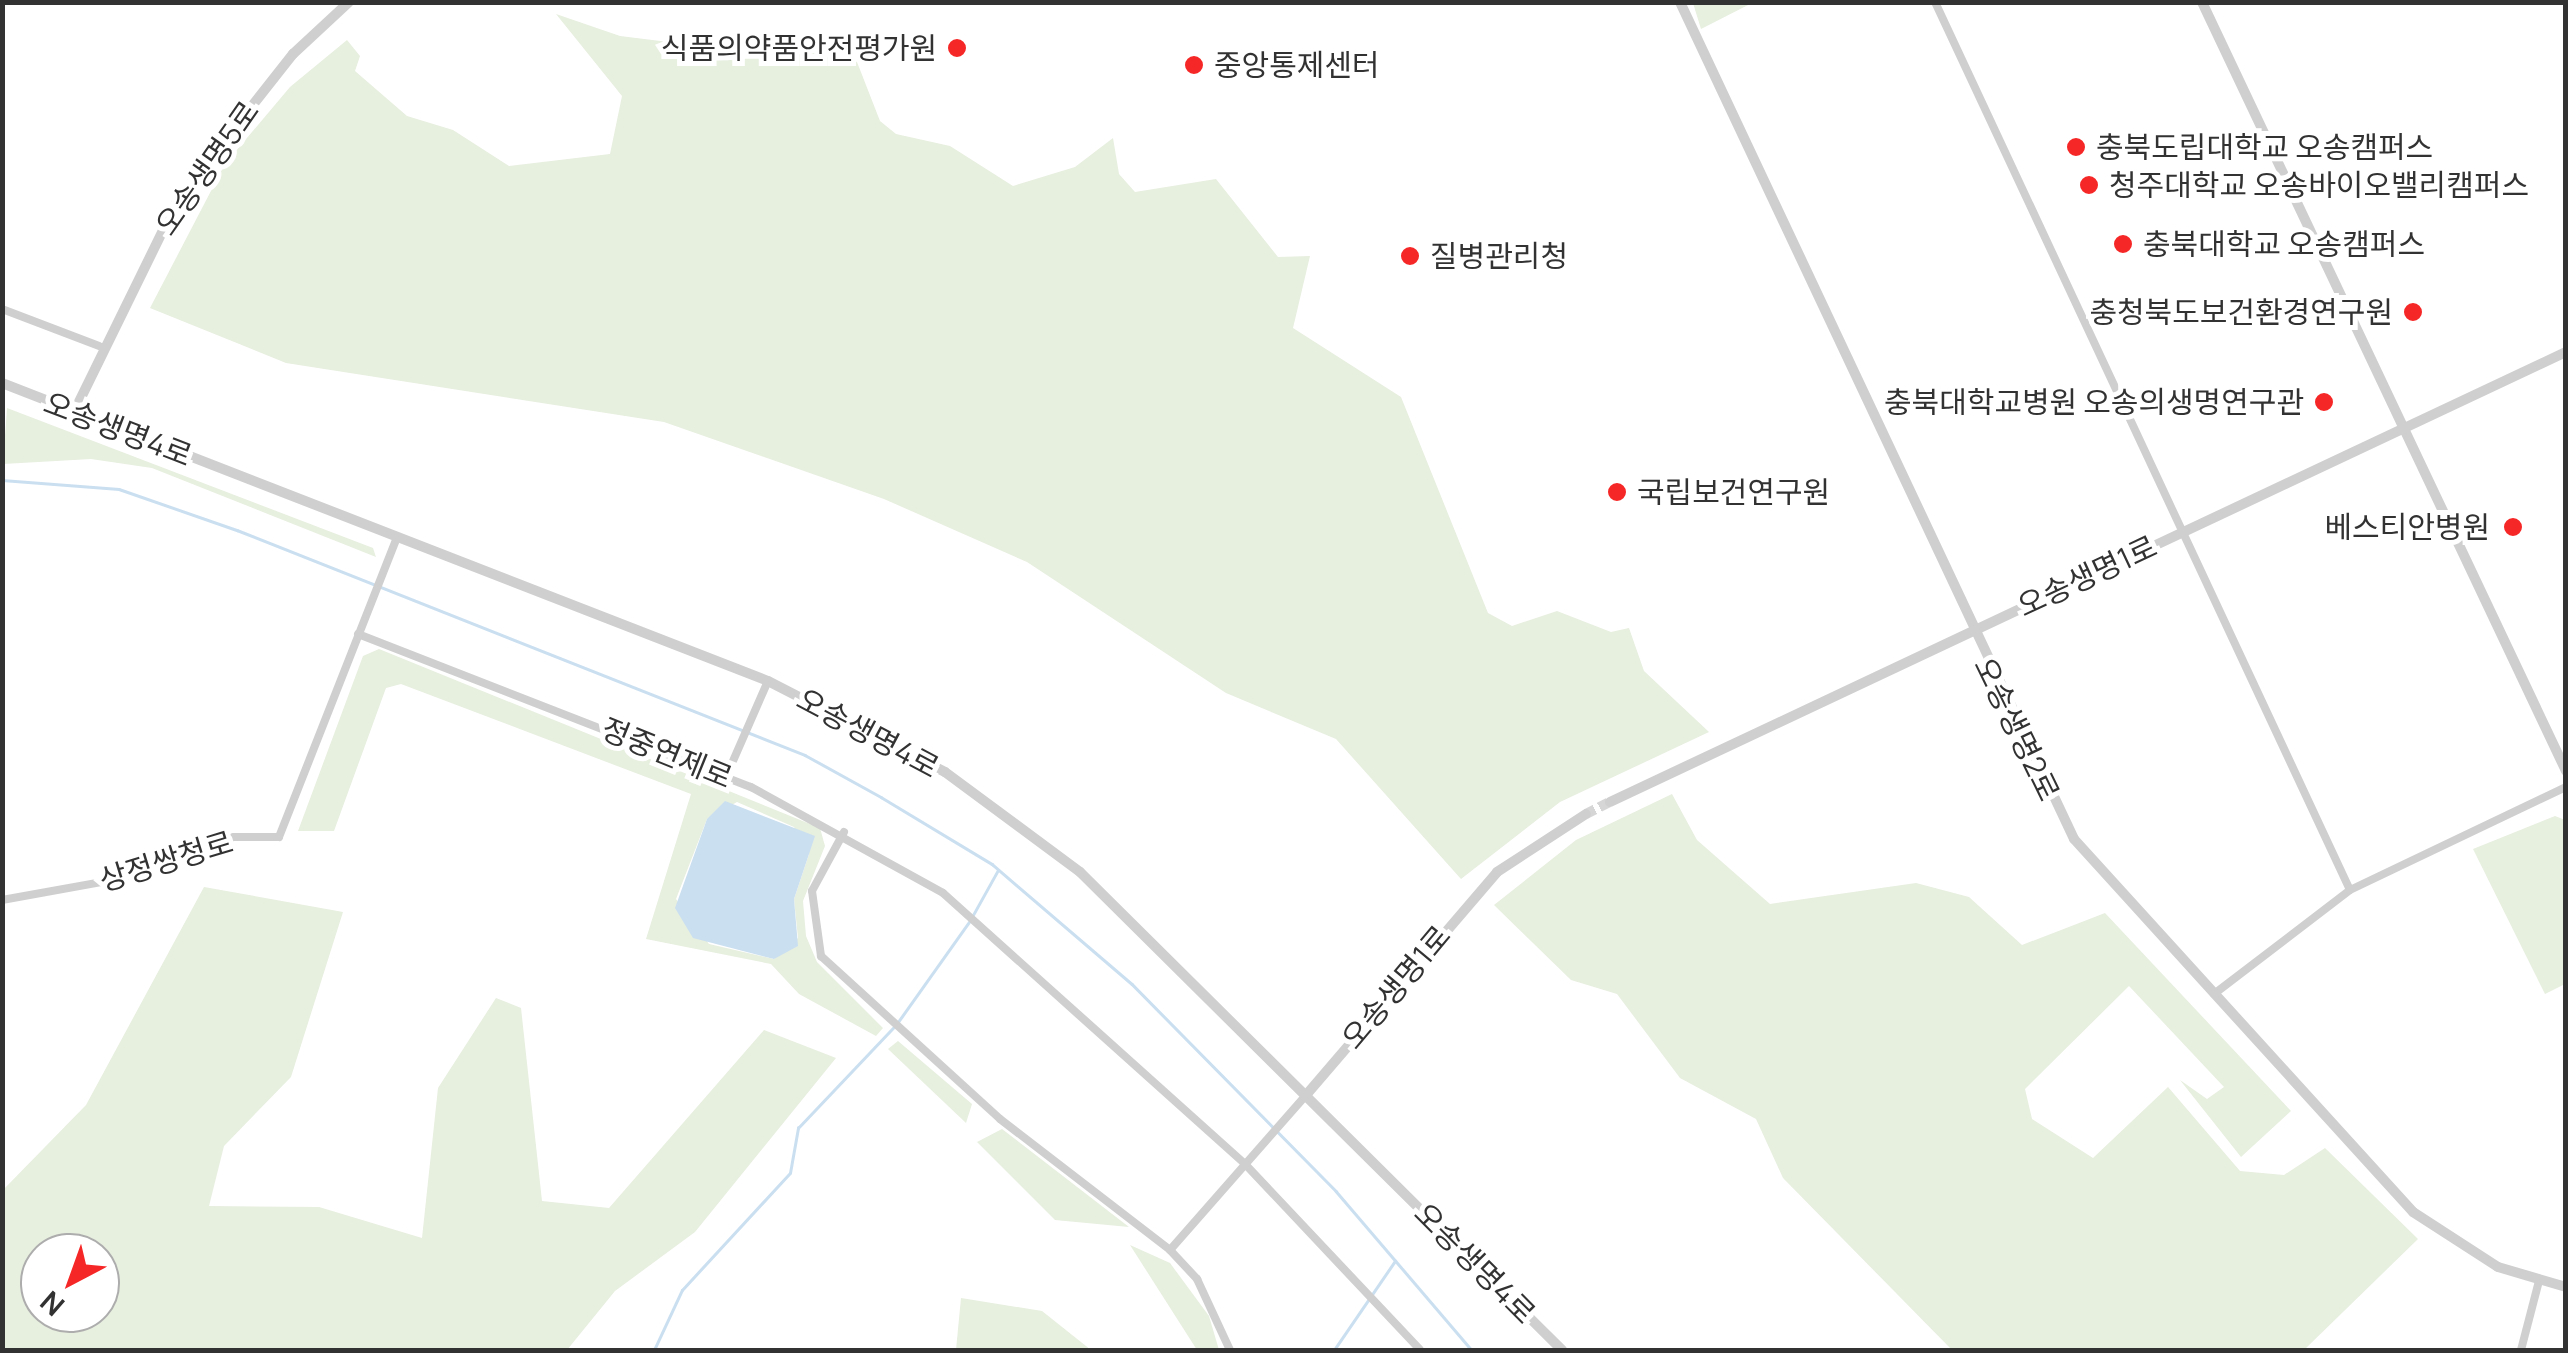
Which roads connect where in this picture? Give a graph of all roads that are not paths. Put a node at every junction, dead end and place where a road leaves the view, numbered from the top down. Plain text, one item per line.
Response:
1 (349, 2) edge
2 (1680, 2) edge
3 (1934, 2) edge
4 (2202, 2) edge
5 (2, 308) edge
6 (99, 346) junction
7 (2566, 352) edge
8 (2, 383) edge
9 (74, 412) junction
10 (2400, 429) junction
11 (2184, 530) junction
12 (397, 538) junction
13 (1970, 632) junction
14 (358, 634) junction
15 (766, 686) junction
16 (2566, 771) edge
17 (728, 773) junction
18 (2566, 787) edge
19 (1610, 802) tunnel mouth
20 (1586, 814) tunnel mouth
21 (844, 832) junction
22 (2350, 890) junction
23 (2, 900) edge
24 (2213, 995) junction
25 (1307, 1094) junction
26 (1248, 1160) junction
27 (1170, 1250) junction
28 (2539, 1281) junction
29 (2566, 1287) edge
30 (1230, 1350) edge
31 (1420, 1350) edge
32 (1562, 1350) edge
33 (2520, 1350) edge

1 - 6 street, 오송생명5로
2 - 13 street, 오송생명2로
3 - 11 street
4 - 10 street
5 - 6 street
6 - 9 street, 오송생명5로
7 - 10 street, 오송생명1로
8 - 9 street, 오송생명4로
9 - 12 street, 오송생명4로
10 - 11 street, 오송생명1로
10 - 16 street
11 - 13 street, 오송생명1로
11 - 22 street
12 - 14 street, 상정쌍청로
12 - 15 street, 오송생명4로
13 - 19 street, 오송생명1로
13 - 24 street, 오송생명2로
14 - 17 street, 정중연제로
14 - 23 street, 상정쌍청로
15 - 17 street
15 - 25 street, 오송생명4로
17 - 21 street, 정중연제로
18 - 22 street
20 - 25 street, 오송생명1로
21 - 26 street, 정중연제로
21 - 27 street
22 - 24 street
24 - 28 street, 오송생명2로
25 - 26 street
25 - 32 street, 오송생명4로
26 - 27 street
26 - 31 street
27 - 30 street
28 - 29 street, 오송생명2로
28 - 33 street

